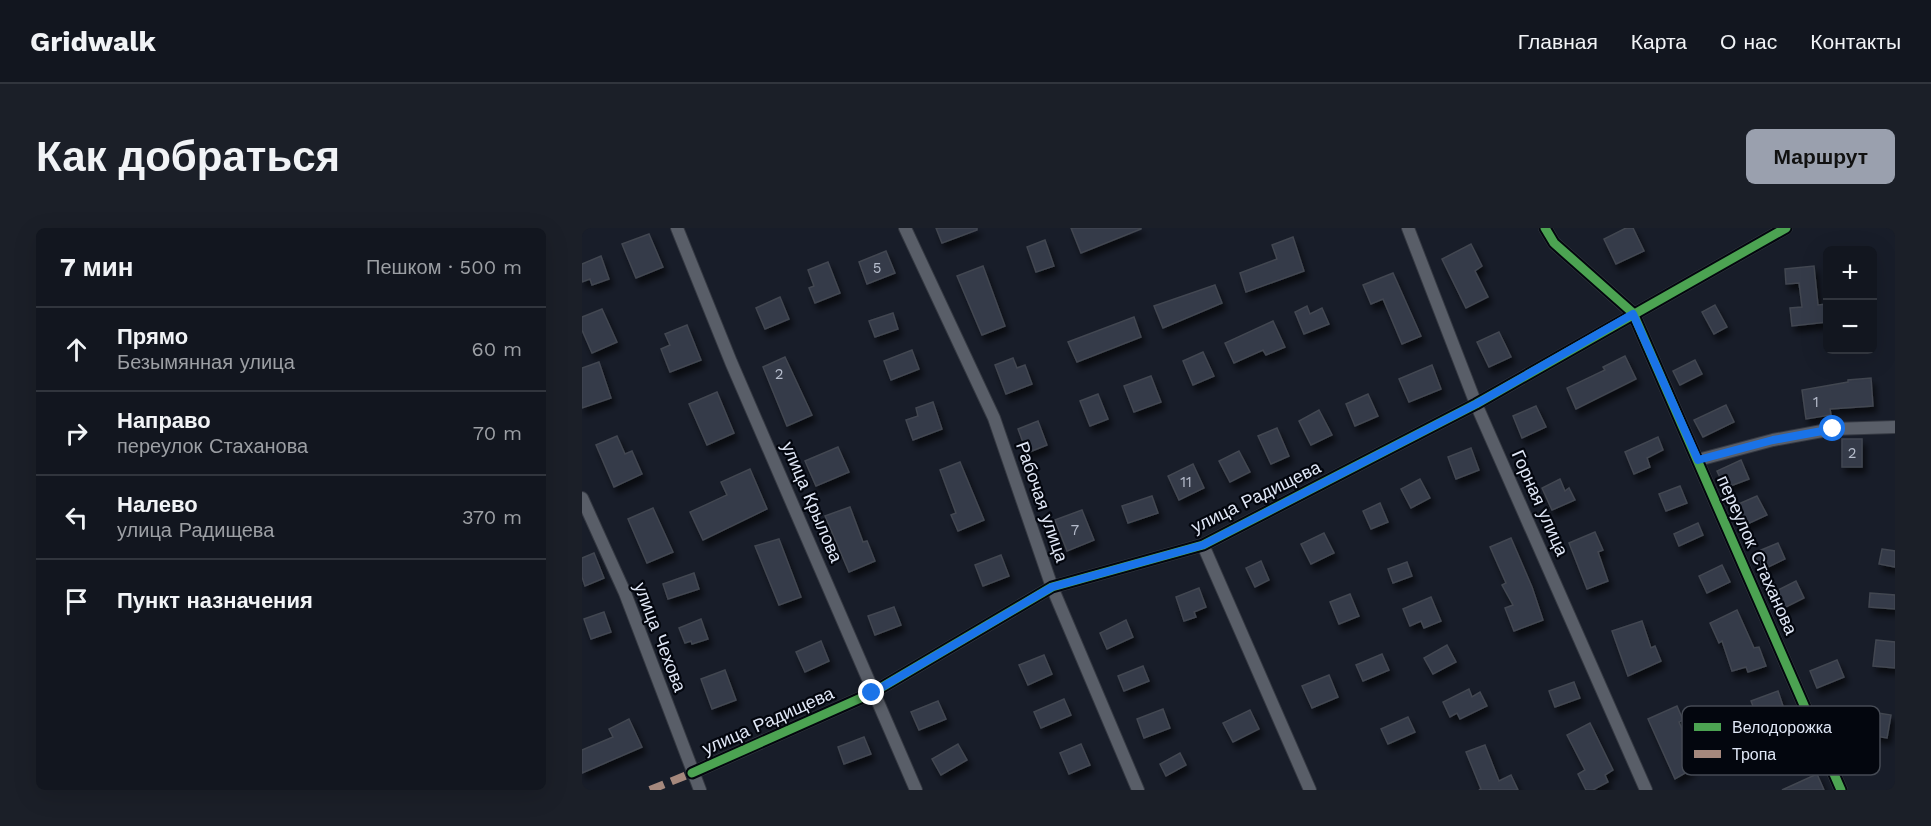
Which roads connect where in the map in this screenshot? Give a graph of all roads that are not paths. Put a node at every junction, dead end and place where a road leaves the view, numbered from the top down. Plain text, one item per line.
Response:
1 (677, 228) edge
2 (905, 228) edge
3 (1408, 228) edge
4 (1545, 228) edge
5 (1786, 228) edge
6 (1633, 314) junction
7 (1476, 404) junction
8 (1895, 427) edge
9 (1698, 460) junction
10 (582, 498) edge
11 (1203, 545) junction
12 (1052, 587) junction
13 (872, 693) junction
14 (1805, 706) edge
15 (692, 773) junction
16 (1834, 775) edge
17 (700, 790) edge
18 (916, 790) edge
19 (1138, 790) edge
20 (1310, 790) edge
21 (1646, 790) edge
22 (1841, 790) edge

1 - 13 street, улица Крылова
2 - 12 street, Рабочая улица
3 - 7 street, Горная улица
4 - 6 street, переулок Стаханова
5 - 6 street, улица Радищева
6 - 7 street, улица Радищева
6 - 9 street, переулок Стаханова
7 - 11 street, улица Радищева
7 - 21 street, Горная улица
8 - 9 street
9 - 14 street, переулок Стаханова
10 - 15 street, улица Чехова
11 - 12 street, улица Радищева
11 - 20 street
12 - 13 street, улица Радищева
12 - 19 street, Рабочая улица
13 - 15 street, улица Радищева
13 - 18 street, улица Крылова
15 - 17 street, улица Чехова
16 - 22 street, переулок Стаханова

